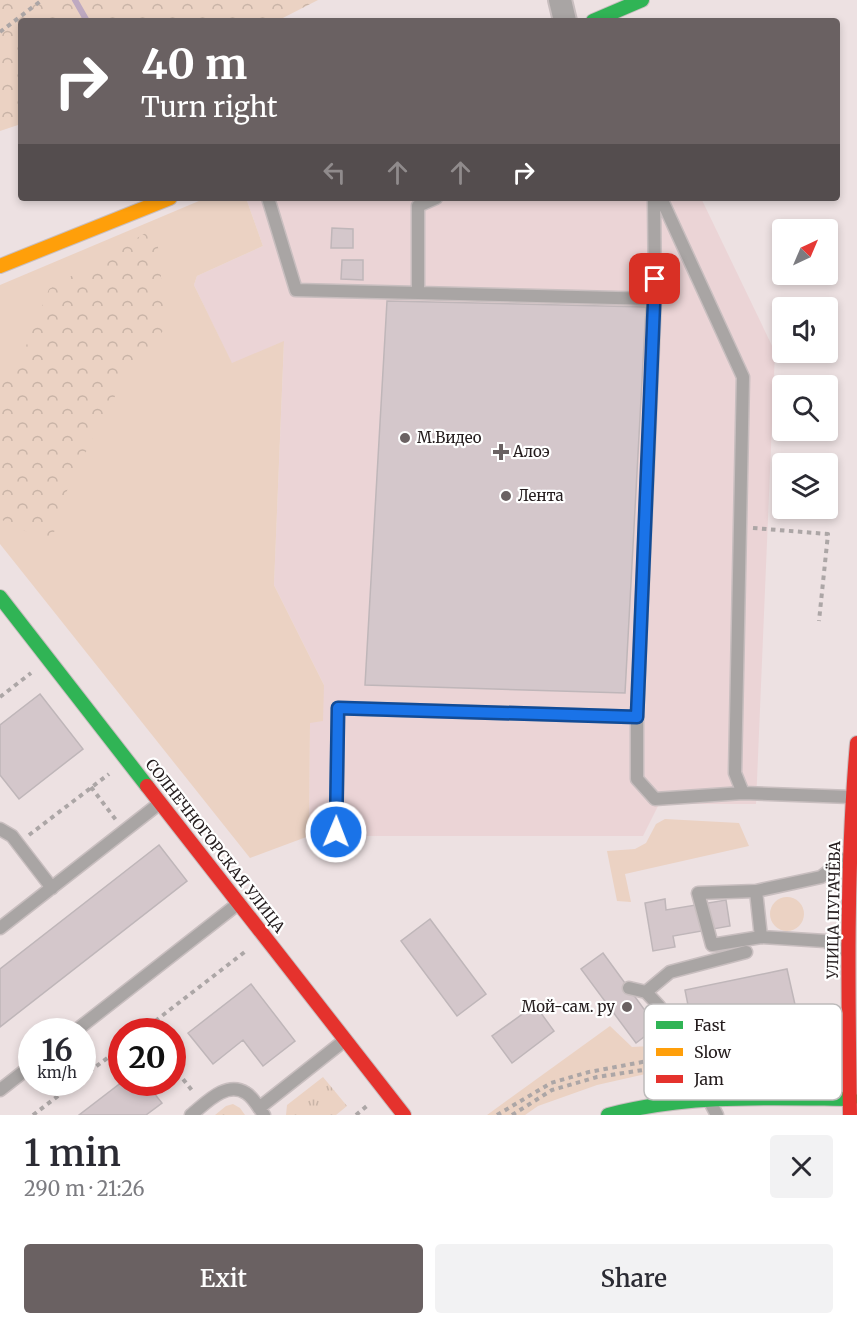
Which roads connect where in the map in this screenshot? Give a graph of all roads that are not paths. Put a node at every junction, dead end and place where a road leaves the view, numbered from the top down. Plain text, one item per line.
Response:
1 (560, 0) edge
2 (642, 0) edge
3 (612, 17) edge
4 (564, 18) edge
5 (162, 201) edge
6 (269, 201) edge
7 (429, 201) edge
8 (654, 201) edge
9 (662, 201) edge
10 (0, 266) edge
11 (418, 292) junction
12 (655, 299) junction
13 (0, 597) edge
14 (637, 717) junction
15 (857, 743) edge
16 (743, 793) junction
17 (852, 797) junction
18 (161, 803) junction
19 (0, 829) edge
20 (336, 832) dead end
21 (851, 855) junction
22 (52, 888) junction
23 (756, 891) junction
24 (239, 903) junction
25 (0, 928) edge
26 (761, 937) junction
27 (746, 952) dead end
28 (849, 953) junction
29 (629, 988) dead end
30 (646, 992) junction
31 (657, 1004) edge
32 (92, 1018) edge
33 (346, 1040) junction
34 (18, 1076) edge
35 (0, 1090) edge
36 (842, 1099) edge
37 (851, 1099) junction
38 (686, 1100) edge
39 (709, 1100) edge
40 (262, 1112) edge
41 (191, 1115) edge
42 (404, 1115) edge
43 (609, 1115) edge
44 (717, 1115) edge
45 (850, 1115) edge

1 - 4 street
2 - 3 street
5 - 10 street
6 - 11 lane
7 - 11 lane
8 - 12 lane
9 - 16 lane
11 - 12 lane
12 - 14 lane
13 - 18 street, СОЛНЕЧНОГОРСКАЯ УЛИЦА
14 - 16 lane
14 - 20 lane
15 - 17 street, УЛИЦА ПУГАЧЁВА
16 - 17 lane
17 - 21 street, УЛИЦА ПУГАЧЁВА
18 - 22 lane
18 - 24 street, СОЛНЕЧНОГОРСКАЯ УЛИЦА
19 - 22 lane
21 - 23 lane
21 - 28 street, УЛИЦА ПУГАЧЁВА
22 - 25 lane
23 - 26 lane
23 - 26 lane
24 - 32 lane
24 - 33 street, СОЛНЕЧНОГОРСКАЯ УЛИЦА
26 - 28 lane
27 - 30 lane
28 - 37 street, УЛИЦА ПУГАЧЁВА
29 - 30 lane
30 - 31 lane
33 - 40 lane
33 - 42 street, СОЛНЕЧНОГОРСКАЯ УЛИЦА
34 - 35 lane
36 - 37 street
37 - 45 street, УЛИЦА ПУГАЧЁВА
38 - 43 street
39 - 44 lane
40 - 41 lane

